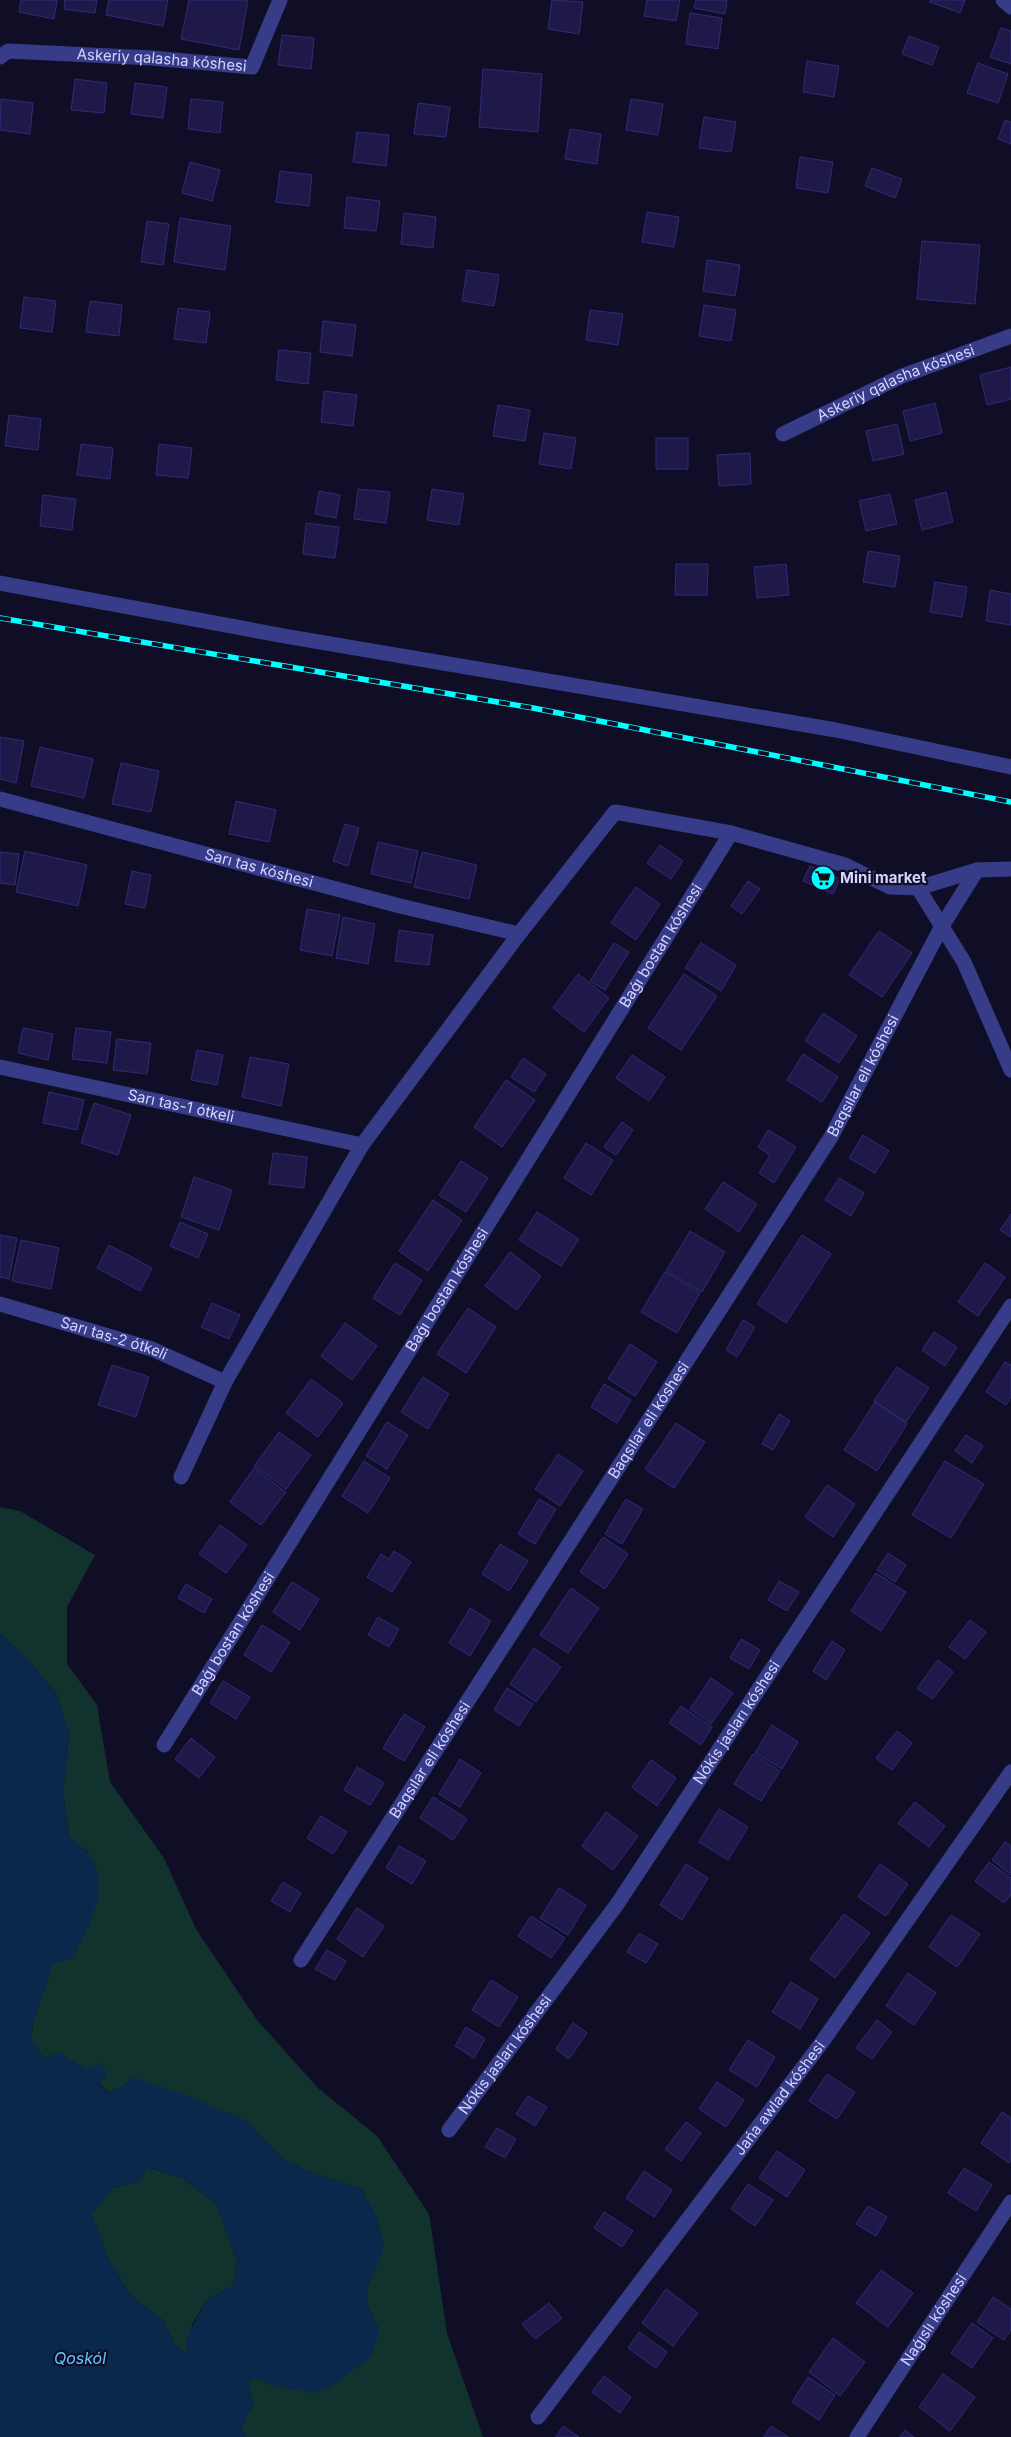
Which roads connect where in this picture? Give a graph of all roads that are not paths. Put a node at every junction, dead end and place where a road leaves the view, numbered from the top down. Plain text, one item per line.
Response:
1 (280, 0) edge
2 (1003, 0) edge
3 (1011, 7) edge
4 (0, 57) edge
5 (1011, 336) edge
6 (783, 434) dead end
7 (0, 583) edge
8 (1011, 767) edge
9 (0, 799) edge
10 (731, 833) junction
11 (977, 870) junction
12 (1011, 870) edge
13 (918, 888) junction
14 (942, 926) junction
15 (519, 934) junction
16 (0, 1067) edge
17 (1011, 1070) edge
18 (362, 1145) junction
19 (0, 1304) edge
20 (1011, 1306) edge
21 (225, 1382) junction
22 (181, 1477) dead end
23 (164, 1745) dead end
24 (1011, 1772) edge
25 (301, 1960) dead end
26 (449, 2130) dead end
27 (1011, 2202) edge
28 (538, 2417) dead end
29 (857, 2437) edge

1 - 4 street, Askeriy qalasha kóshesi
2 - 3 street
5 - 6 street, Askeriy qalasha kóshesi
7 - 8 street
9 - 15 street, Sarı tas kóshesi
10 - 13 street
10 - 15 street
10 - 23 street, Baǵı bostan kóshesi
11 - 12 street
11 - 13 street
11 - 14 street, Baqsılar eli kóshesi
13 - 14 street
14 - 17 street
14 - 25 street, Baqsılar eli kóshesi
15 - 18 street
16 - 18 street, Sarı tas-1 ótkeli
18 - 21 street
19 - 21 street, Sarı tas-2 ótkeli
20 - 26 street, Nókis jasları kóshesi
21 - 22 street
24 - 28 street, Jańa awlad kóshesi
27 - 29 street, Naǵıslı kóshesi

